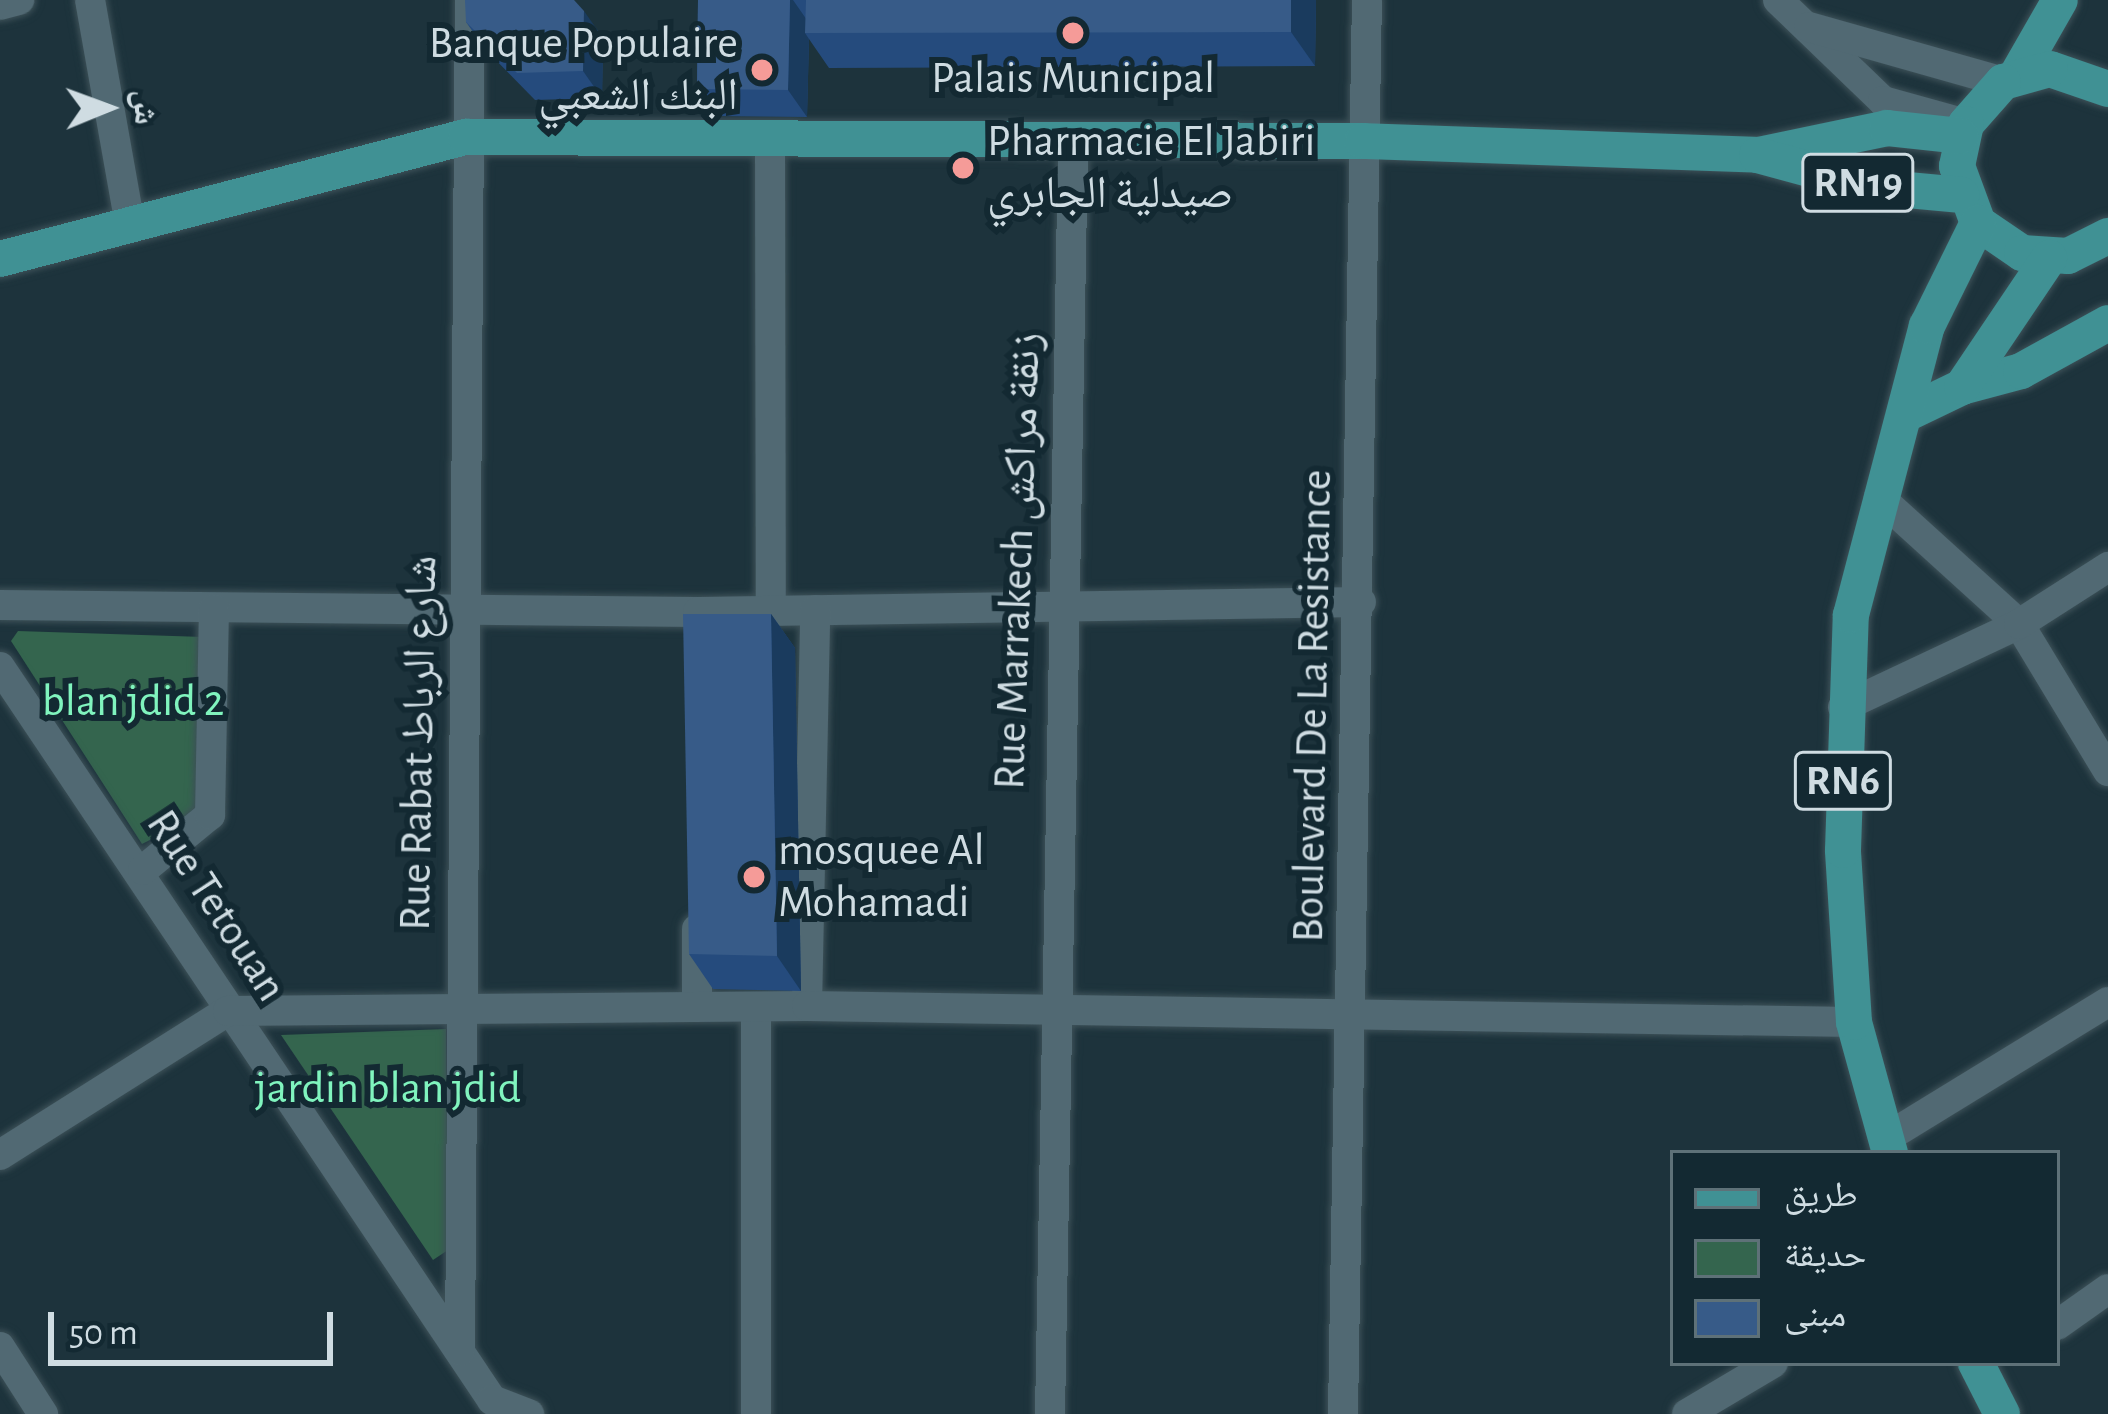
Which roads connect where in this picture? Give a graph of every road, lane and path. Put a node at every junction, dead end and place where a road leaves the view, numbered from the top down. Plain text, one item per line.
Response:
1 (19, 0) edge
2 (90, 0) edge
3 (470, 0) edge
4 (1367, 0) edge
5 (1778, 0) edge
6 (2060, 0) edge
7 (0, 5) edge
8 (1809, 27) junction
9 (2010, 78) junction
10 (2108, 89) edge
11 (1963, 130) junction
12 (466, 137) junction
13 (1363, 141) junction
14 (1073, 142) junction
15 (770, 145) junction
16 (1757, 155) junction
17 (1970, 209) junction
18 (129, 220) junction
19 (2106, 240) edge
20 (2049, 258) junction
21 (0, 259) edge
22 (2108, 322) edge
23 (1962, 387) junction
24 (1908, 413) junction
25 (1880, 497) junction
26 (2108, 567) edge
27 (1361, 602) junction
28 (0, 605) edge
29 (1064, 606) junction
30 (214, 609) junction
31 (815, 610) junction
32 (468, 611) junction
33 (771, 611) junction
34 (698, 612) junction
35 (2019, 625) junction
36 (698, 659) edge
37 (0, 667) edge
38 (1843, 707) junction
39 (2108, 771) edge
40 (143, 870) junction
41 (697, 891) edge
42 (2108, 1002) edge
43 (697, 1006) junction
44 (807, 1006) junction
45 (755, 1008) junction
46 (229, 1011) junction
47 (460, 1012) junction
48 (1056, 1012) junction
49 (1353, 1019) junction
50 (1854, 1022) junction
51 (1888, 1146) edge
52 (0, 1155) edge
53 (2108, 1289) edge
54 (2060, 1323) edge
55 (0, 1347) edge
56 (460, 1351) junction
57 (1768, 1366) edge
58 (1988, 1368) edge
59 (482, 1407) edge
60 (43, 1414) edge
61 (529, 1414) edge
62 (756, 1414) edge
63 (1050, 1414) edge
64 (1343, 1414) edge
65 (1687, 1414) edge
66 (2002, 1414) edge

1 - 7 street
2 - 18 street
3 - 12 street, Rue Rabat شارع الرباط
4 - 13 street, Boulevard De La Resistance
5 - 8 street
6 - 9 main road
8 - 9 street
8 - 11 street
9 - 10 main road
9 - 11 main road
11 - 16 main road, RN19
11 - 17 main road, RN6
12 - 15 main road, RN19
12 - 18 main road, RN19
12 - 32 street, Rue Rabat شارع الرباط
13 - 14 main road, RN19
13 - 16 main road, RN19
13 - 27 street, Boulevard De La Resistance
14 - 15 main road, RN19
14 - 29 street, Rue Marrakech زنقة مراكش
15 - 33 street
16 - 17 main road, RN19
17 - 20 main road
17 - 24 main road, RN6
18 - 21 main road, RN19
19 - 20 main road
20 - 23 main road
22 - 23 main road
23 - 24 main road
24 - 25 main road, RN6
25 - 35 street
25 - 38 main road, RN6
26 - 35 street
27 - 29 street
27 - 49 street, Boulevard De La Resistance
28 - 30 street
29 - 31 street
29 - 48 street, Rue Marrakech زنقة مراكش
30 - 32 street
30 - 40 street
31 - 33 street
31 - 44 street
32 - 34 street
32 - 47 street, Rue Rabat شارع الرباط
33 - 34 street
34 - 36 street
35 - 38 street
35 - 39 street
37 - 40 street, Rue Tetouan
38 - 50 main road, RN6
40 - 46 street, Rue Tetouan
41 - 43 street
42 - 51 street
43 - 45 street
43 - 47 street
44 - 45 street
44 - 48 street
45 - 62 street
46 - 47 street
46 - 52 street
46 - 56 street, Rue Tetouan
47 - 56 street, Rue Rabat شارع الرباط
48 - 49 street
48 - 63 street, Rue Marrakech زنقة مراكش
49 - 50 street
49 - 64 street, Boulevard De La Resistance
50 - 51 main road, RN6
53 - 54 street
55 - 60 street
56 - 59 street, Rue Tetouan
57 - 65 street
58 - 66 main road
59 - 61 street, Rue Tetouan

